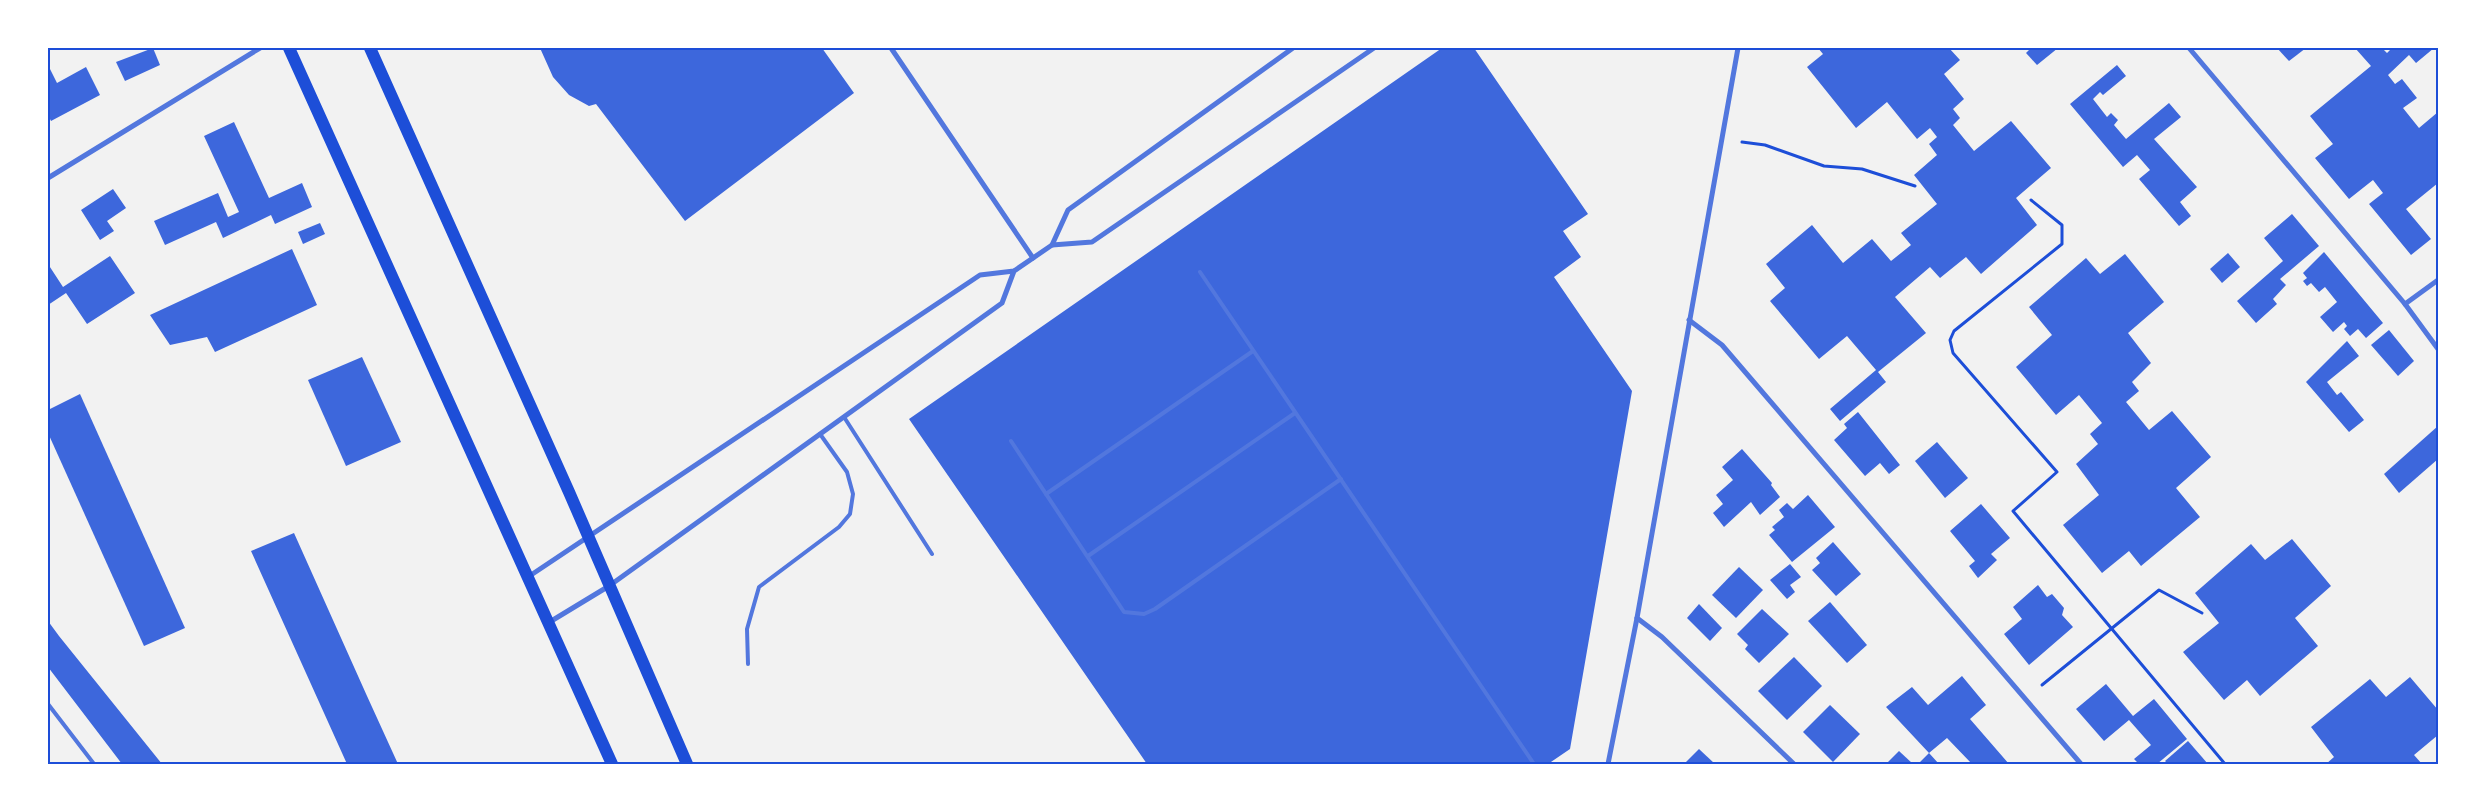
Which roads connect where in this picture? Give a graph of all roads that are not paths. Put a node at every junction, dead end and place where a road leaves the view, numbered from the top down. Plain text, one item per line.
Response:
1 (260, 48) edge
2 (289, 48) edge
3 (370, 48) edge
4 (891, 48) edge
5 (1293, 48) edge
6 (1374, 48) edge
7 (1738, 48) edge
8 (2189, 48) edge
9 (48, 178) edge
10 (1052, 245) junction
11 (1033, 258) junction
12 (1014, 272) junction
13 (1200, 272) dead end
14 (2438, 280) edge
15 (2404, 304) junction
16 (1689, 320) junction
17 (2438, 349) edge
18 (1253, 351) junction
19 (1295, 413) junction
20 (844, 417) junction
21 (820, 434) junction
22 (1011, 441) dead end
23 (1340, 479) junction
24 (1046, 494) junction
25 (588, 538) junction
26 (932, 554) dead end
27 (1088, 556) junction
28 (528, 577) junction
29 (609, 586) junction
30 (1637, 618) junction
31 (548, 622) junction
32 (748, 664) dead end
33 (48, 704) edge
34 (94, 764) edge
35 (612, 764) edge
36 (687, 764) edge
37 (1534, 764) edge
38 (1608, 764) edge
39 (1794, 764) edge
40 (2081, 764) edge

1 - 9 street
2 - 28 main road
3 - 25 main road
4 - 11 street
5 - 10 street
6 - 10 street
7 - 16 street
8 - 15 street
10 - 11 street
11 - 12 street
12 - 20 street
12 - 25 street
13 - 18 lane
14 - 15 street
15 - 17 street
16 - 30 street
16 - 40 street
18 - 19 lane
18 - 24 lane
19 - 23 lane
19 - 27 lane
20 - 21 street
20 - 26 lane
21 - 29 street
21 - 32 lane
22 - 24 lane
23 - 27 lane
23 - 37 lane
24 - 27 lane
25 - 28 street
25 - 29 main road
28 - 31 main road
29 - 31 street
29 - 36 main road
30 - 38 street
30 - 39 street
31 - 35 main road
33 - 34 lane

